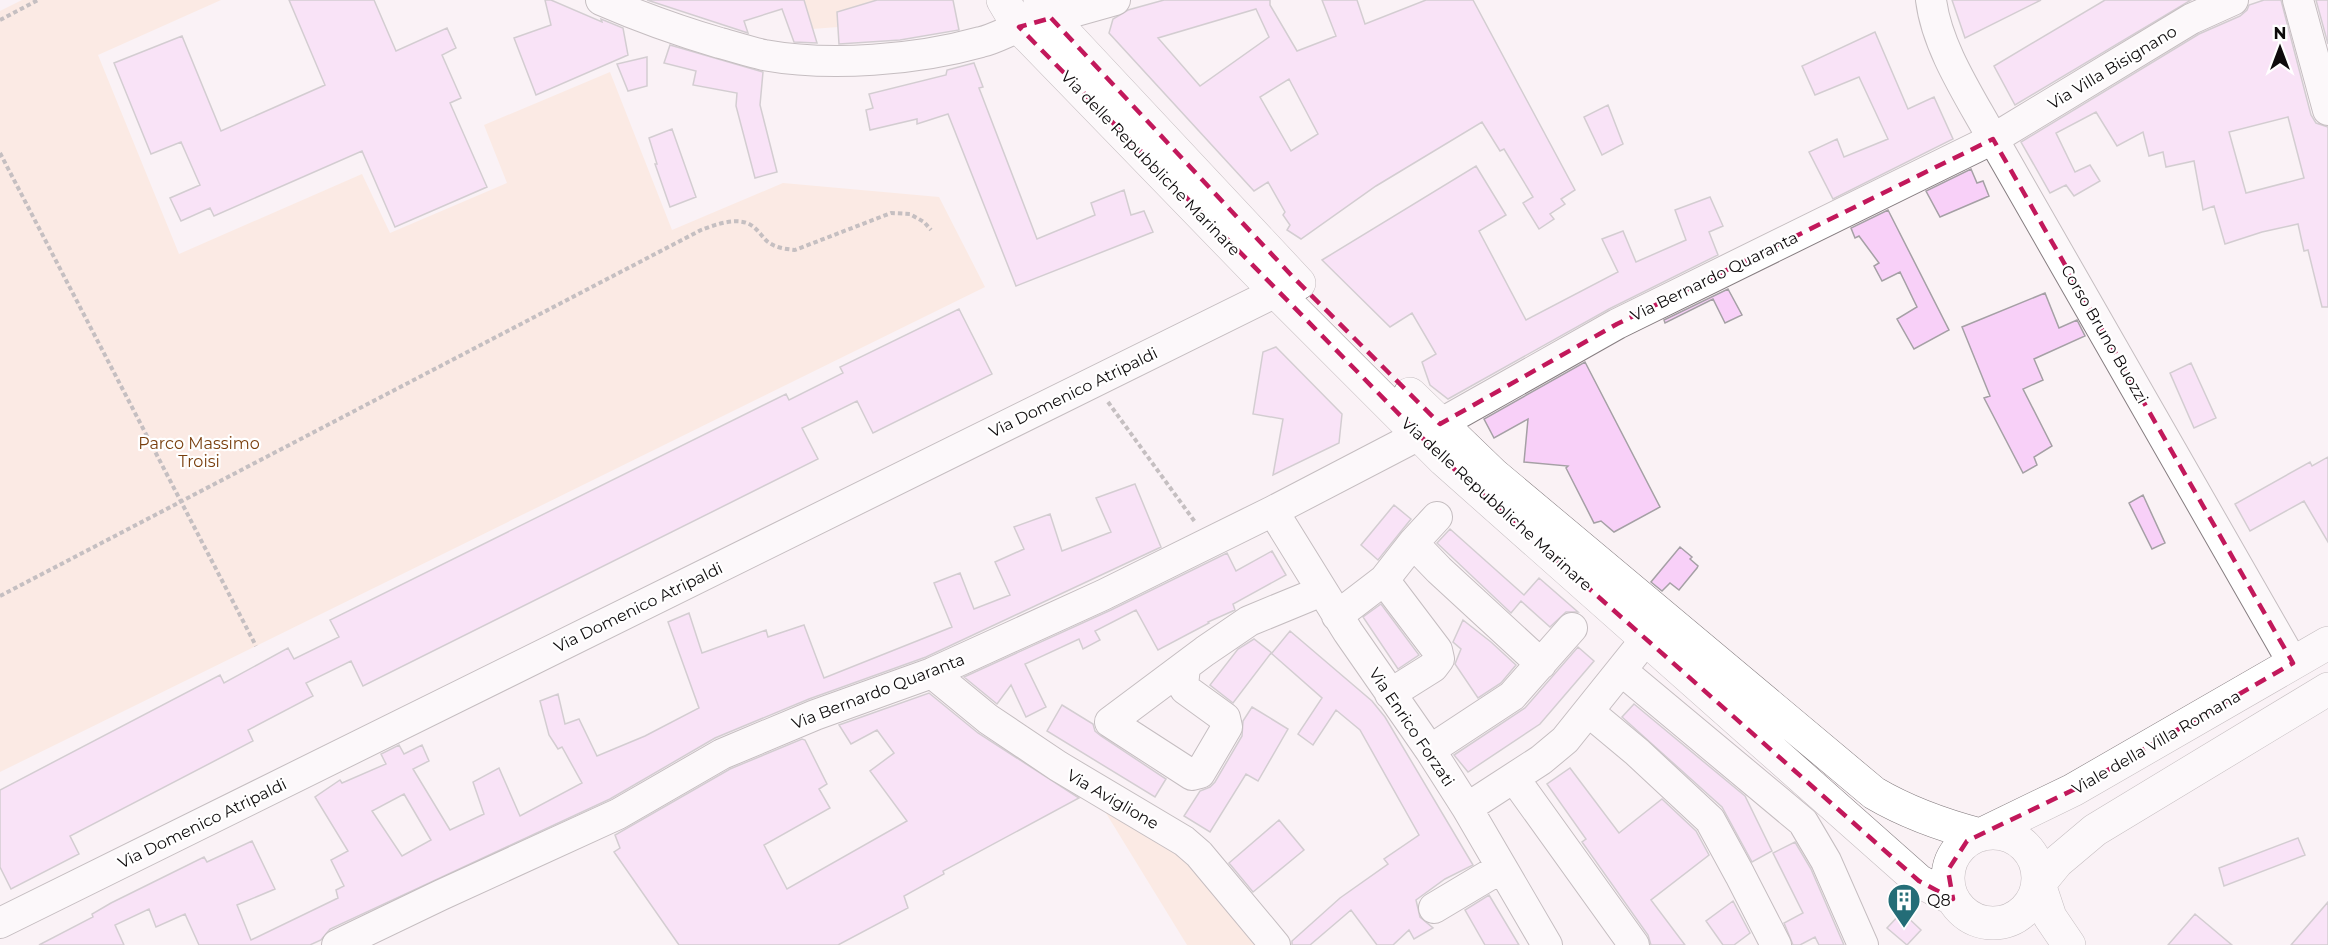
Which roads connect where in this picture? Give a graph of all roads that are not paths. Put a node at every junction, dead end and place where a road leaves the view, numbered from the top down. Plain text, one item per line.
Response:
1 (601, 0) edge
2 (1114, 0) edge
3 (1931, 0) edge
4 (2234, 0) edge
5 (2298, 0) edge
6 (1046, 9) edge
7 (1011, 13) edge
8 (2328, 110) edge
9 (1993, 139) junction
10 (1284, 284) junction
11 (1429, 429) junction
12 (1273, 512) junction
13 (1437, 517) dead end
14 (1413, 543) junction
15 (1384, 580) junction
16 (1330, 603) junction
17 (1572, 628) dead end
18 (1646, 639) junction
19 (2328, 643) edge
20 (2293, 663) junction
21 (1541, 664) junction
22 (1185, 667) dead end
23 (932, 672) junction
24 (1622, 672) junction
25 (2321, 693) edge
26 (1390, 694) junction
27 (1589, 712) junction
28 (1430, 750) junction
29 (1515, 778) junction
30 (1467, 808) junction
31 (1980, 835) junction
32 (1501, 868) junction
33 (2039, 884) junction
34 (1953, 899) junction
35 (1434, 908) dead end
36 (0, 923) edge
37 (1992, 934) edge
38 (337, 945) edge
39 (1275, 945) edge
40 (1547, 945) edge
41 (1634, 945) edge
42 (1776, 945) edge
43 (1863, 945) edge
44 (2069, 945) edge

1 - 7 street
2 - 6 street
3 - 9 street, Corso Bruno Buozzi
4 - 9 street, Via Villa Bisignano
5 - 8 street
6 - 7 main road
6 - 10 main road, Via delle Repubbliche Marinare
7 - 10 main road, Via delle Repubbliche Marinare
9 - 11 street, Via Bernardo Quaranta
9 - 20 street, Corso Bruno Buozzi
10 - 11 main road, Via delle Repubbliche Marinare
10 - 36 street, Via Domenico Atripaldi
11 - 12 street, Via Bernardo Quaranta
11 - 18 main road, Via delle Repubbliche Marinare
11 - 31 main road, Via delle Repubbliche Marinare
12 - 16 street, Via Enrico Forzati
12 - 23 street, Via Bernardo Quaranta
13 - 14 street
14 - 15 street
14 - 21 street
15 - 16 street
15 - 26 street
16 - 22 street
16 - 26 street, Via Enrico Forzati
17 - 21 street
18 - 24 street
18 - 34 main road, Via delle Repubbliche Marinare
19 - 20 main road, Viale della Villa Romana
20 - 25 main road
20 - 31 main road, Viale della Villa Romana
21 - 28 street
23 - 38 street, Via Bernardo Quaranta
23 - 39 street, Via Aviglione
24 - 27 street
24 - 43 street
25 - 33 main road
26 - 28 street, Via Enrico Forzati
27 - 29 street
27 - 42 street
28 - 30 street, Via Enrico Forzati
29 - 30 street
29 - 41 street
30 - 32 street, Via Enrico Forzati
31 - 33 main road
31 - 34 main road
32 - 35 street
32 - 40 street, Via Enrico Forzati
33 - 37 main road
33 - 44 main road
34 - 37 main road

